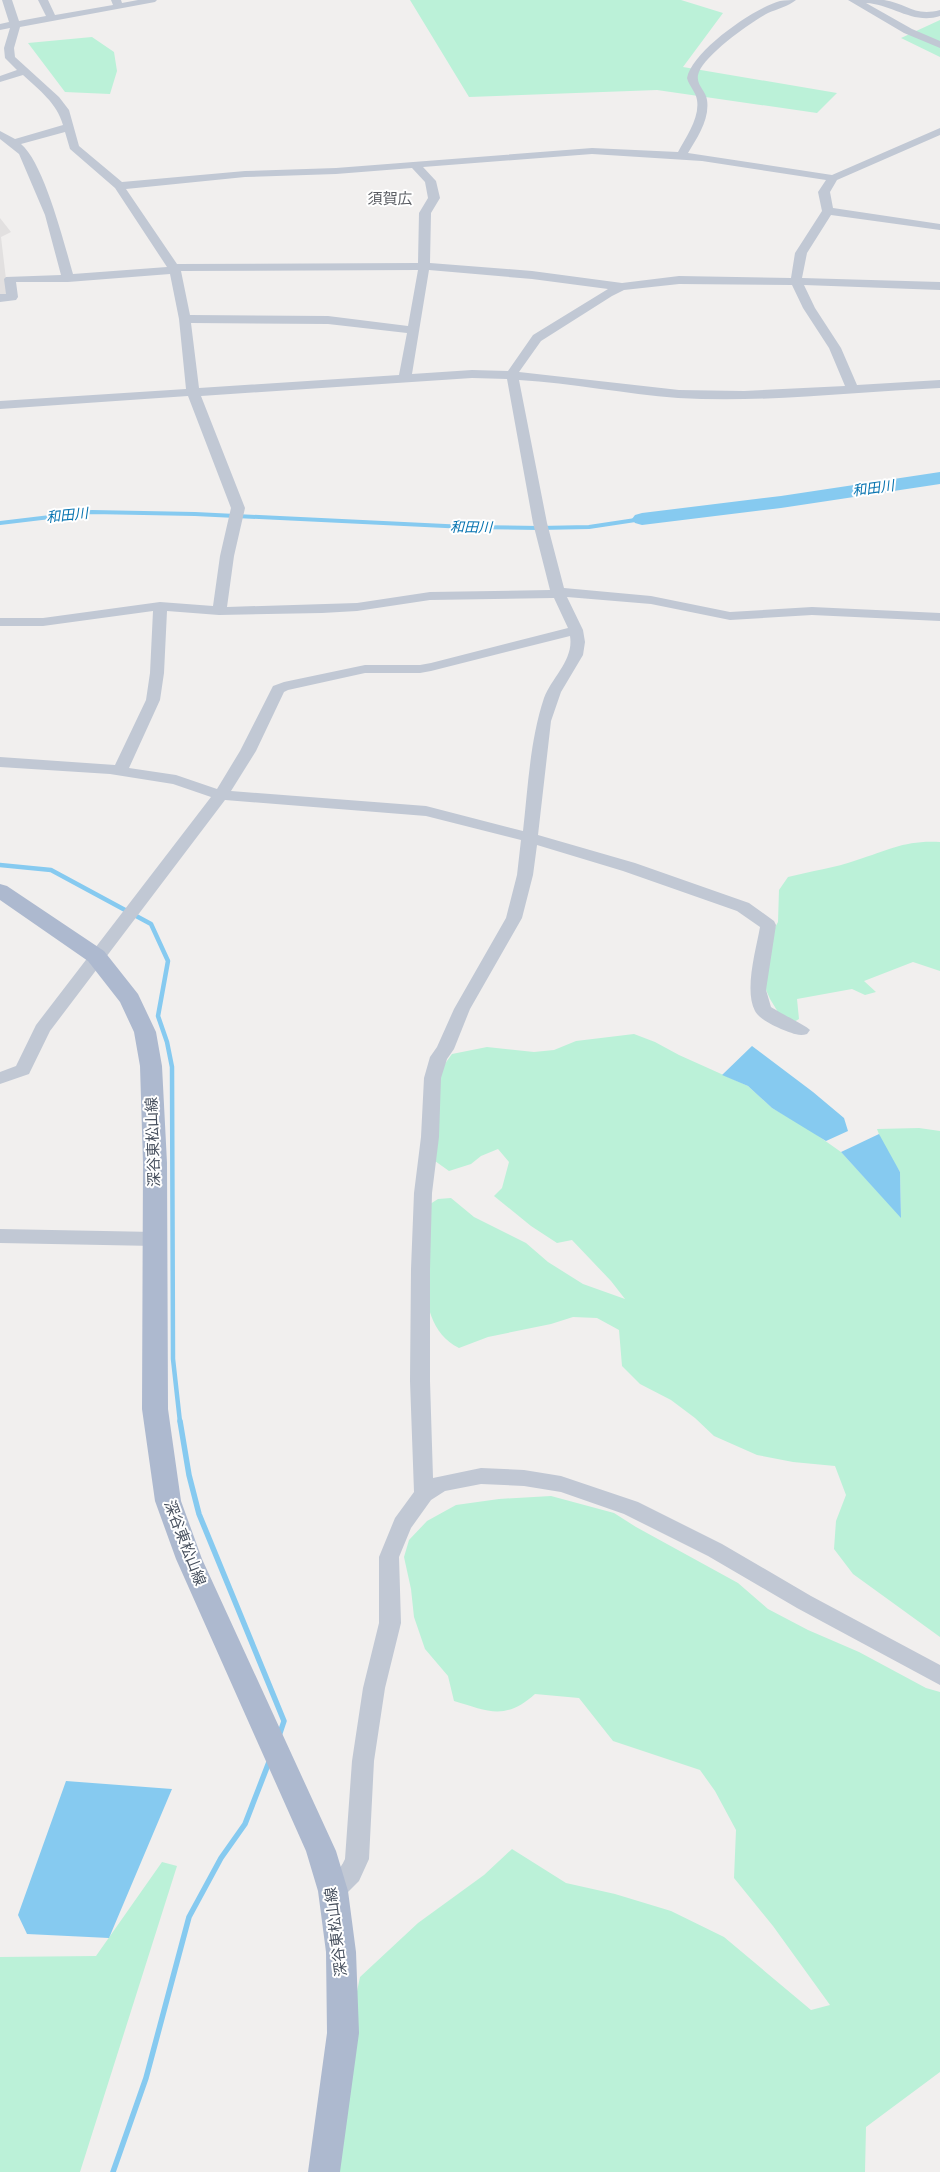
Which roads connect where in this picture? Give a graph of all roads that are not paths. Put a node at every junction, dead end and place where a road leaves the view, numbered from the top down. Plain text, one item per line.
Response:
1 (7, 0) edge
2 (43, 0) edge
3 (79, 0) edge
4 (152, 0) edge
5 (791, 0) edge
6 (853, 0) edge
7 (861, 0) edge
8 (117, 3) edge
9 (940, 12) edge
10 (86, 14) junction
11 (52, 19) junction
12 (14, 25) junction
13 (0, 27) edge
14 (940, 44) edge
15 (25, 71) junction
16 (0, 79) edge
17 (69, 127) junction
18 (940, 130) edge
19 (0, 134) edge
20 (13, 143) junction
21 (681, 156) junction
22 (415, 165) junction
23 (833, 178) junction
24 (118, 186) junction
25 (828, 211) junction
26 (940, 227) edge
27 (424, 266) junction
28 (174, 269) junction
29 (68, 278) junction
30 (796, 280) junction
31 (940, 286) edge
32 (622, 287) junction
33 (0, 298) edge
34 (185, 319) junction
35 (413, 330) junction
36 (512, 374) junction
37 (406, 378) junction
38 (940, 384) edge
39 (852, 389) junction
40 (193, 392) junction
41 (0, 405) edge
42 (559, 593) junction
43 (160, 606) junction
44 (220, 611) junction
45 (940, 617) edge
46 (0, 622) edge
47 (576, 630) junction
48 (0, 762) edge
49 (120, 771) junction
50 (221, 795) junction
51 (528, 837) junction
52 (0, 891) edge
53 (96, 956) junction
54 (801, 1030) dead end
55 (0, 1078) edge
56 (0, 1236) edge
57 (155, 1239) junction
58 (424, 1494) junction
59 (940, 1676) edge
60 (333, 1891) junction
61 (324, 2172) edge

1 - 12 street
2 - 11 street
3 - 10 street
4 - 8 street
5 - 21 street
6 - 14 street
7 - 9 street
8 - 10 street
10 - 11 street
11 - 12 street
12 - 13 street
12 - 15 street
15 - 16 street
15 - 17 street
17 - 20 street
17 - 24 street
18 - 23 street
19 - 20 street
20 - 29 street
21 - 22 street
21 - 23 street
22 - 24 street
22 - 27 street
23 - 25 street
24 - 28 street
25 - 26 street
25 - 30 street
27 - 28 street
27 - 32 street
27 - 35 street
28 - 29 street
28 - 34 street
29 - 33 street
30 - 31 street
30 - 32 street
30 - 39 street
32 - 36 street
34 - 35 street
34 - 40 street
35 - 37 street
36 - 37 street
36 - 39 street
36 - 42 street
37 - 40 street
38 - 39 street
40 - 41 street
40 - 44 street
42 - 44 street
42 - 45 street
42 - 47 street
43 - 44 street
43 - 46 street
43 - 49 street
47 - 50 street
47 - 51 street
48 - 49 street
49 - 50 street
50 - 51 street
50 - 53 street
51 - 54 street
51 - 58 street
52 - 53 main road, 深谷東松山線
53 - 55 street
53 - 57 main road, 深谷東松山線
56 - 57 street
57 - 60 main road, 深谷東松山線
58 - 59 street
58 - 60 street
60 - 61 main road, 深谷東松山線

